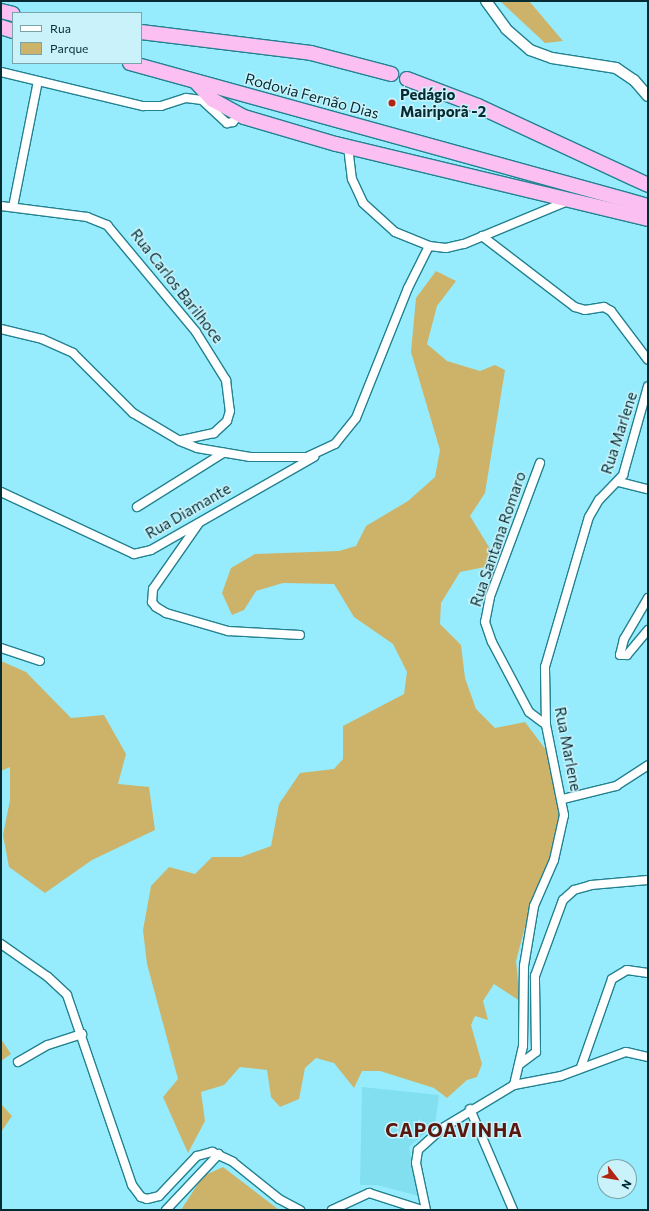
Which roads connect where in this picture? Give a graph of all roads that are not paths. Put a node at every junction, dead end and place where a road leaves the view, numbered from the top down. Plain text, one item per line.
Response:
1 (486, 1) edge
2 (1, 11) edge
3 (12, 14) edge
4 (1, 28) edge
5 (12, 31) edge
6 (142, 32) edge
7 (133, 64) edge
8 (1, 72) edge
9 (391, 74) dead end
10 (407, 79) dead end
11 (38, 81) junction
12 (196, 82) junction
13 (648, 96) edge
14 (239, 115) junction
15 (348, 147) junction
16 (648, 185) edge
17 (568, 201) junction
18 (1, 206) edge
19 (648, 206) edge
20 (13, 207) junction
21 (648, 219) edge
22 (482, 236) junction
23 (429, 246) junction
24 (1, 329) edge
25 (648, 360) edge
26 (648, 386) edge
27 (180, 441) junction
28 (322, 452) junction
29 (223, 454) junction
30 (540, 463) dead end
31 (619, 482) junction
32 (648, 489) edge
33 (1, 492) edge
34 (137, 507) dead end
35 (203, 518) junction
36 (648, 598) edge
37 (648, 630) edge
38 (300, 635) dead end
39 (1, 648) edge
40 (40, 661) dead end
41 (546, 725) junction
42 (648, 765) edge
43 (564, 799) junction
44 (648, 880) edge
45 (1, 944) edge
46 (648, 973) edge
47 (82, 1034) junction
48 (648, 1057) edge
49 (18, 1062) dead end
50 (520, 1064) junction
51 (581, 1067) junction
52 (514, 1085) junction
53 (470, 1109) junction
54 (219, 1154) junction
55 (166, 1210) edge
56 (300, 1210) edge
57 (334, 1210) edge
58 (422, 1210) edge
59 (426, 1210) edge
60 (513, 1210) edge

1 - 13 street
2 - 3 highway
4 - 5 highway
6 - 9 highway
7 - 12 highway, Rodovia Fernão Dias
8 - 11 street
10 - 16 highway
11 - 14 street
11 - 20 street
12 - 14 highway
12 - 19 highway, Rodovia Fernão Dias
14 - 15 highway
15 - 17 highway
15 - 23 street
17 - 21 highway
17 - 22 street
18 - 20 street, Rua Carlos Barilhoce
20 - 27 street, Rua Carlos Barilhoce
22 - 23 street
22 - 25 street
23 - 28 street, Rua Diamante
24 - 27 street
26 - 31 street, Rua Marlene
27 - 29 street
28 - 29 street
28 - 35 street, Rua Diamante
29 - 34 street
30 - 41 street, Rua Santana Romaro
31 - 32 street
31 - 41 street, Rua Marlene
33 - 35 street, Rua Diamante
35 - 38 street
36 - 37 street
39 - 40 street
41 - 43 street, Rua Marlene
42 - 43 street
43 - 50 street, Rua Marlene
44 - 50 street
45 - 47 street
46 - 51 street
47 - 49 street
47 - 54 street
48 - 51 street
50 - 52 street, Rua Marlene
51 - 52 street
52 - 53 street
53 - 59 street
53 - 60 street
54 - 55 street
54 - 56 street
57 - 58 street

